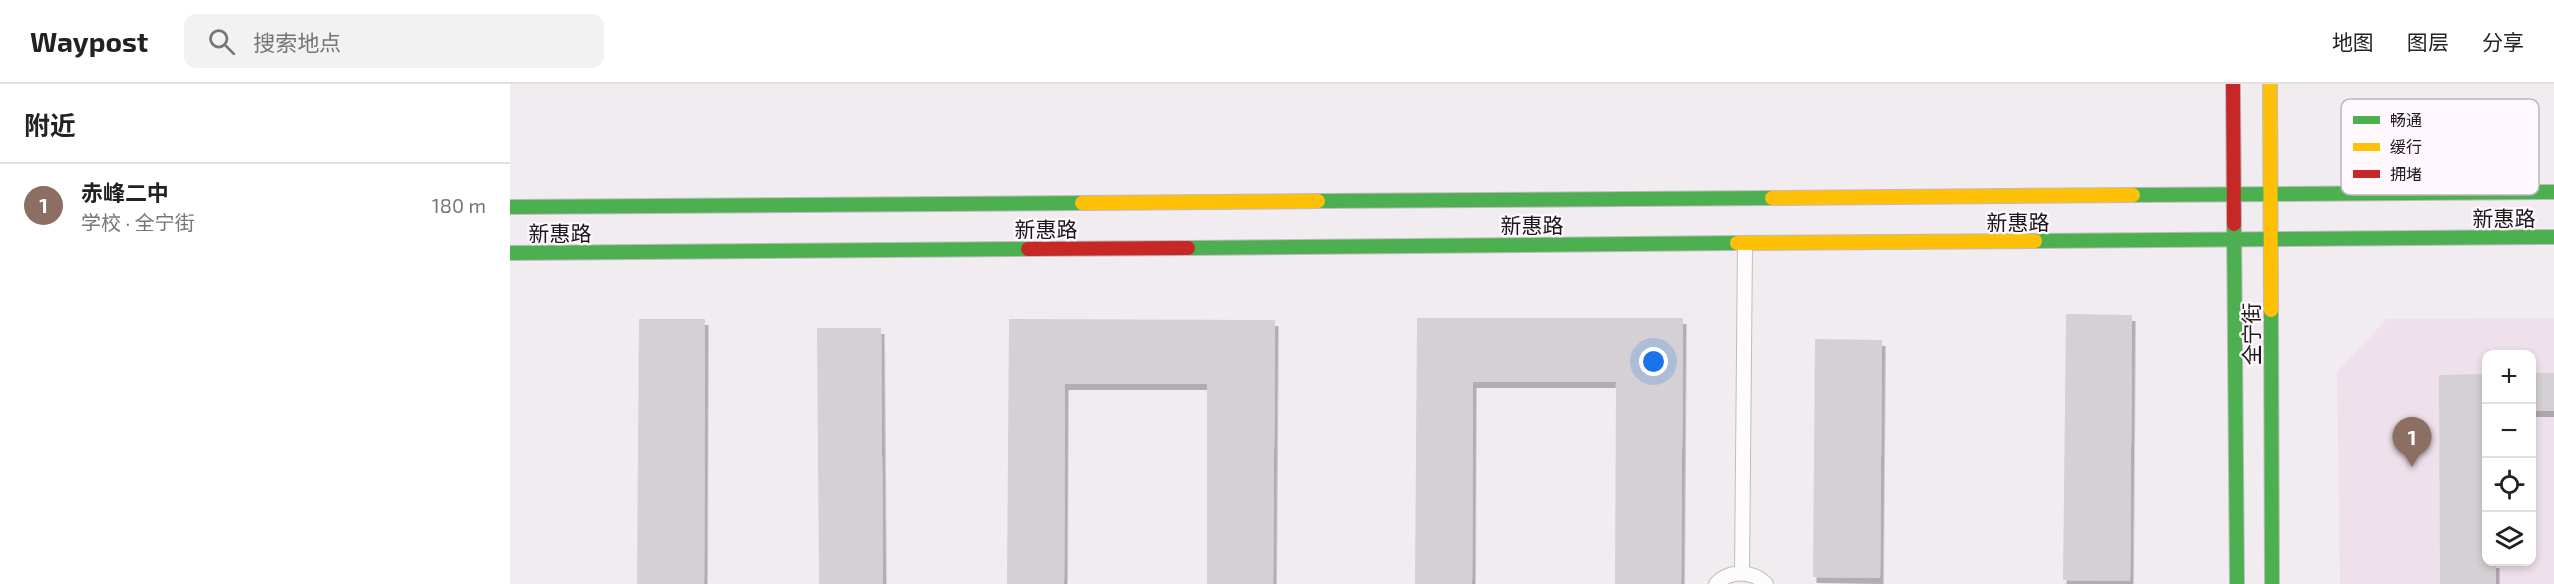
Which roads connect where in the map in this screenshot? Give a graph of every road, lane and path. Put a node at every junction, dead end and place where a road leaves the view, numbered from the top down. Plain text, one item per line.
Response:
1 (2233, 84) edge
2 (2271, 84) edge
3 (2539, 192) edge
4 (2554, 192) edge
5 (2234, 194) junction
6 (2272, 194) junction
7 (2341, 194) edge
8 (510, 207) edge
9 (2554, 237) edge
10 (2234, 240) junction
11 (2271, 240) junction
12 (1745, 244) junction
13 (510, 254) edge
14 (1742, 573) junction
15 (1716, 584) edge
16 (1766, 584) edge
17 (2237, 584) edge
18 (2272, 584) edge

1 - 5 street, 全宁街
2 - 6 street, 全宁街
3 - 4 street, 新惠路
5 - 6 street, 新惠路
5 - 8 street, 新惠路
5 - 10 street, 全宁街
6 - 7 street, 新惠路
6 - 11 street, 全宁街
9 - 11 street, 新惠路
10 - 11 street, 新惠路
10 - 12 street, 新惠路
10 - 17 street, 全宁街
11 - 18 street, 全宁街
12 - 13 street, 新惠路
12 - 14 lane
14 - 15 lane
14 - 16 lane

